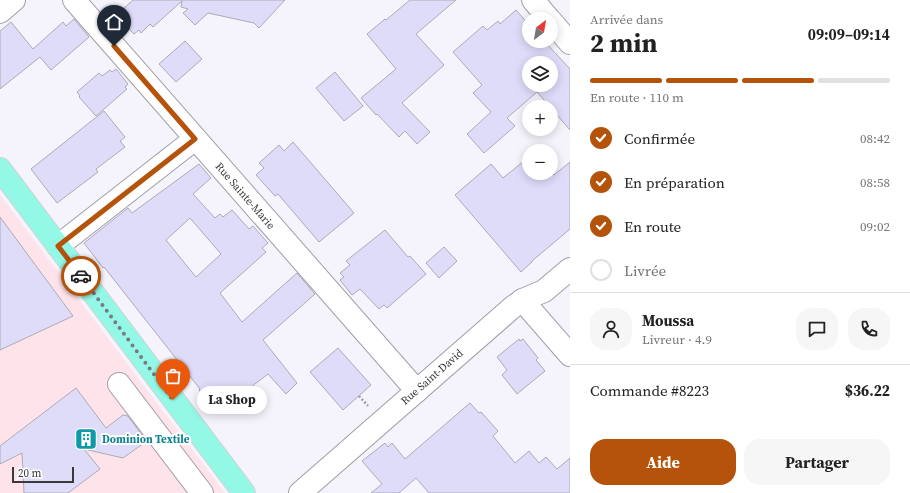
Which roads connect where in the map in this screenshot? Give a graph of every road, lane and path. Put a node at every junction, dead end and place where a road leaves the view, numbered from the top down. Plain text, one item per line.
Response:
1 (14, 0) edge
2 (74, 0) edge
3 (533, 0) edge
4 (0, 12) edge
5 (543, 12) edge
6 (558, 29) edge
7 (570, 43) edge
8 (195, 139) junction
9 (0, 169) edge
10 (58, 246) junction
11 (570, 269) edge
12 (522, 300) junction
13 (570, 356) edge
14 (119, 384) dead end
15 (417, 391) junction
16 (202, 493) edge
17 (244, 493) edge
18 (300, 493) edge

1 - 4 street
2 - 8 street, Rue Sainte-Marie
3 - 5 street
6 - 7 street
8 - 10 street
8 - 15 street, Rue Sainte-Marie
9 - 10 main road
10 - 17 main road
11 - 12 street, Rue Saint-David
12 - 13 street
12 - 15 street, Rue Saint-David
14 - 16 street
15 - 18 street, Rue Saint-David

